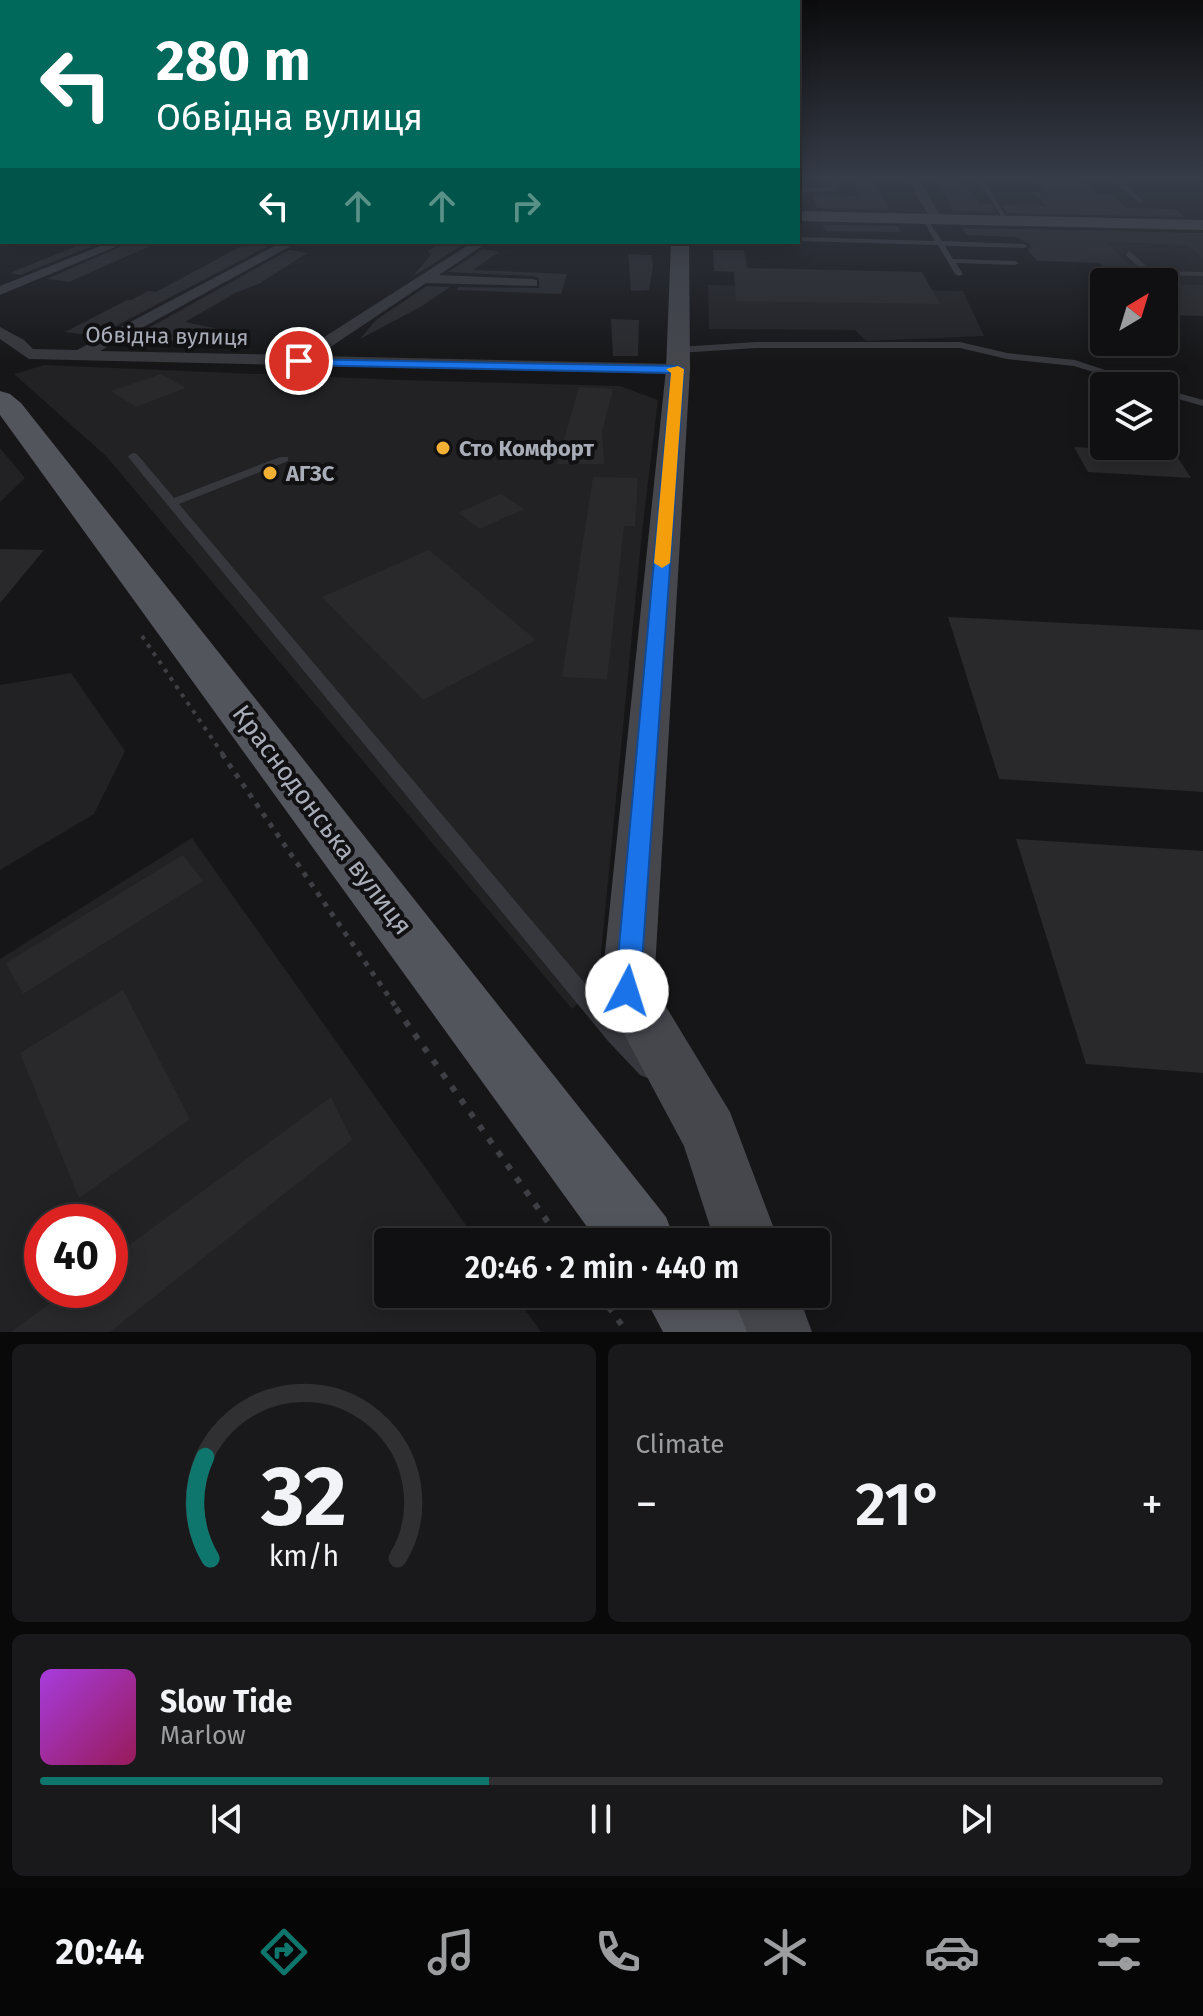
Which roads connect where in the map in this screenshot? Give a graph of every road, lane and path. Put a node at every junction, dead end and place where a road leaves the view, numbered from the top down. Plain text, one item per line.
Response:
1 (804, 239) edge
2 (938, 239) edge
3 (940, 243) junction
4 (116, 244) edge
5 (288, 244) edge
6 (479, 244) edge
7 (680, 244) edge
8 (1024, 246) dead end
9 (1129, 253) dead end
10 (951, 261) junction
11 (1015, 263) dead end
12 (959, 274) dead end
13 (1203, 274) edge
14 (424, 279) junction
15 (532, 283) dead end
16 (0, 291) edge
17 (0, 332) edge
18 (0, 352) edge
19 (29, 354) junction
20 (78, 356) junction
21 (678, 360) junction
22 (299, 361) junction
23 (1104, 372) edge
24 (1178, 396) edge
25 (0, 400) edge
26 (1203, 403) edge
27 (133, 456) dead end
28 (284, 459) dead end
29 (172, 503) junction
30 (134, 625) dead end
31 (709, 1133) junction
32 (552, 1228) edge
33 (630, 1228) edge
34 (742, 1228) edge
35 (609, 1308) edge
36 (691, 1308) edge
37 (770, 1308) edge
38 (627, 1332) edge
39 (709, 1332) edge
40 (778, 1332) edge

1 - 3 lane
2 - 3 lane
3 - 8 lane
3 - 10 lane
4 - 16 street
5 - 20 street
6 - 14 street
7 - 21 street
9 - 13 lane
10 - 11 lane
10 - 12 lane
14 - 15 street
14 - 22 street
17 - 19 street
18 - 19 street, Обвідна вулиця
19 - 20 street, Обвідна вулиця
20 - 22 street, Обвідна вулиця
21 - 22 street, Обвідна вулиця
21 - 23 lane
21 - 31 street
24 - 26 lane
25 - 33 main road, Краснодонська вулиця
27 - 29 lane
28 - 29 lane
29 - 31 lane
30 - 32 path
31 - 34 street
35 - 38 path
36 - 39 main road
37 - 40 street

